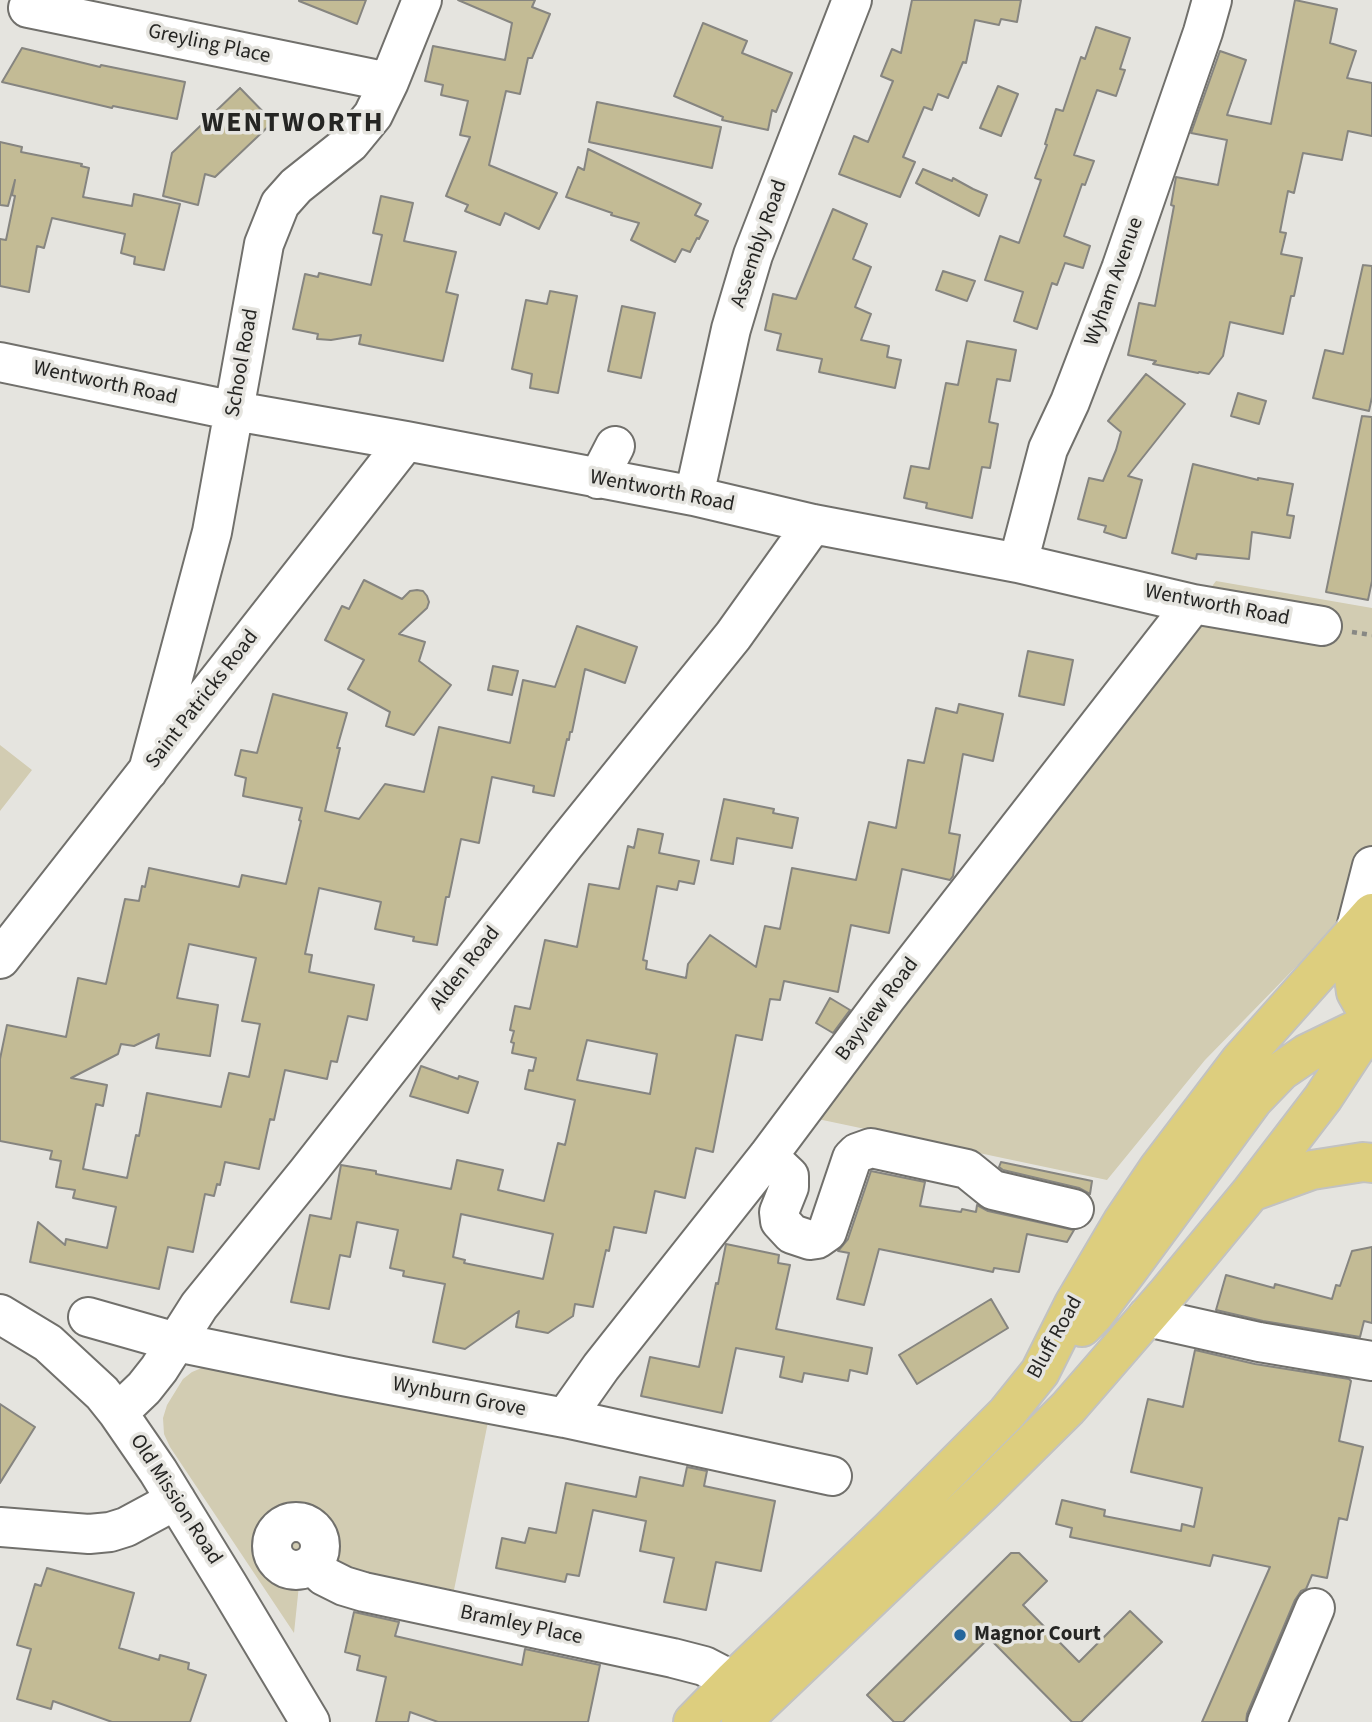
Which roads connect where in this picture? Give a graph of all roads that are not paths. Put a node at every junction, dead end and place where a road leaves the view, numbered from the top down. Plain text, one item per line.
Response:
1 (422, 0) edge
2 (852, 0) edge
3 (1212, 0) edge
4 (28, 8) dead end
5 (389, 82) junction
6 (0, 362) edge
7 (235, 411) junction
8 (406, 441) junction
9 (615, 446) dead end
10 (598, 479) junction
11 (694, 496) junction
12 (813, 524) junction
13 (1018, 563) junction
14 (1193, 604) junction
15 (1322, 626) dead end
16 (148, 771) junction
17 (1372, 866) edge
18 (1364, 923) edge
19 (0, 959) edge
20 (1372, 1022) edge
21 (768, 1156) junction
22 (1372, 1163) edge
23 (1251, 1192) junction
24 (1074, 1209) dead end
25 (0, 1314) edge
26 (88, 1317) dead end
27 (1146, 1317) junction
28 (176, 1342) junction
29 (1372, 1361) edge
30 (1040, 1372) junction
31 (118, 1413) junction
32 (565, 1418) junction
33 (832, 1476) dead end
34 (176, 1500) junction
35 (0, 1527) edge
36 (312, 1565) dead end
37 (1315, 1608) dead end
38 (733, 1681) junction
39 (310, 1722) edge
40 (693, 1722) edge
41 (741, 1722) edge
42 (1266, 1722) edge

1 - 5 street, School Road
2 - 11 street, Assembly Road
3 - 13 street, Wyham Avenue
4 - 5 street, Greyling Place
5 - 7 street, School Road
6 - 7 street, Wentworth Road
7 - 8 street, Wentworth Road
7 - 16 street, School Road
8 - 10 street, Wentworth Road
8 - 16 street, Saint Patricks Road
9 - 10 street
10 - 11 street, Wentworth Road
11 - 12 street, Wentworth Road
12 - 13 street, Wentworth Road
12 - 28 street, Alden Road
13 - 14 street, Wentworth Road
14 - 15 street, Wentworth Road
14 - 21 street, Bayview Road
16 - 19 street, Saint Patricks Road
17 - 18 street
18 - 20 main road
18 - 30 main road, Bluff Road
20 - 23 main road
20 - 30 main road
21 - 24 street
21 - 32 street, Bayview Road
22 - 23 main road
23 - 27 main road
25 - 31 street, Old Mission Road
26 - 28 street, Wynburn Grove
27 - 29 street
27 - 41 main road
28 - 31 street, Alden Road
28 - 32 street, Wynburn Grove
30 - 38 main road, Bluff Road
31 - 34 street, Old Mission Road
32 - 33 street, Wynburn Grove
34 - 35 street
34 - 39 street, Old Mission Road
36 - 38 street, Bramley Place
37 - 42 street
38 - 40 main road, Bluff Road

